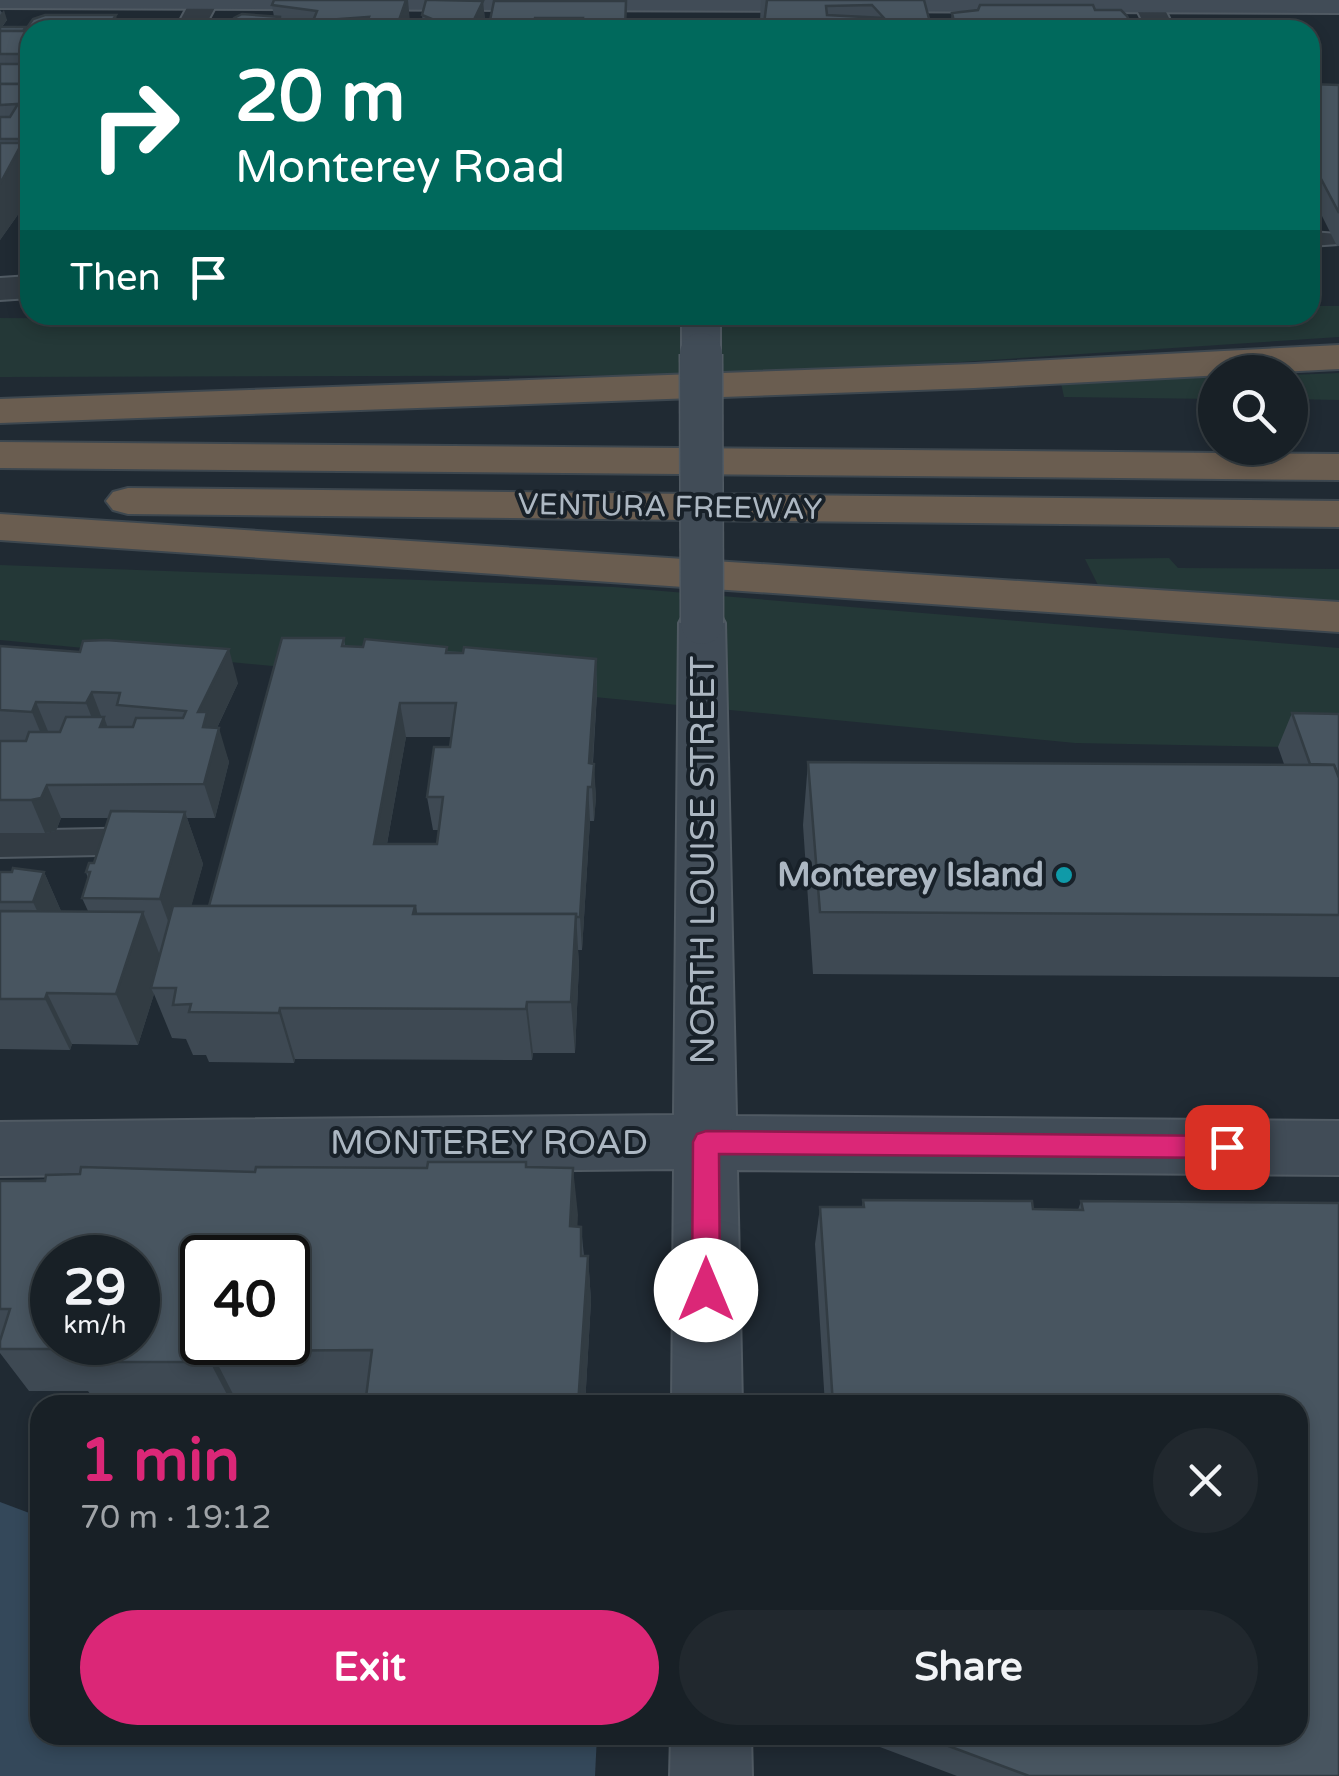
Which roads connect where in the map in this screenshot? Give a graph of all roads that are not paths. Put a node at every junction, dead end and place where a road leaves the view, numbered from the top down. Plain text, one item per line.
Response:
1 (0, 0) edge
2 (205, 0) edge
3 (397, 1) edge
4 (1339, 5) edge
5 (700, 11) edge
6 (1152, 11) edge
7 (701, 335) edge
8 (1339, 357) edge
9 (0, 411) edge
10 (0, 426) edge
11 (1198, 436) edge
12 (1308, 436) edge
13 (1339, 437) edge
14 (0, 455) edge
15 (1339, 467) edge
16 (0, 474) edge
17 (1339, 486) edge
18 (0, 500) edge
19 (1339, 514) edge
20 (0, 527) edge
21 (1339, 617) edge
22 (173, 840) edge
23 (0, 844) edge
24 (706, 1142) junction
25 (1339, 1148) edge
26 (0, 1149) edge
27 (707, 1395) edge
28 (711, 1745) edge
29 (711, 1776) edge

1 - 2 street
2 - 3 street
3 - 5 street
4 - 6 street
5 - 6 street
7 - 24 street, NORTH LOUISE STREET, bridge
8 - 9 highway
10 - 11 highway
12 - 13 highway
14 - 15 highway
16 - 17 highway
18 - 19 highway, VENTURA FREEWAY
20 - 21 highway
22 - 23 lane
24 - 25 street, MONTEREY ROAD
24 - 26 street, MONTEREY ROAD
24 - 27 street, NORTH LOUISE STREET
28 - 29 street

